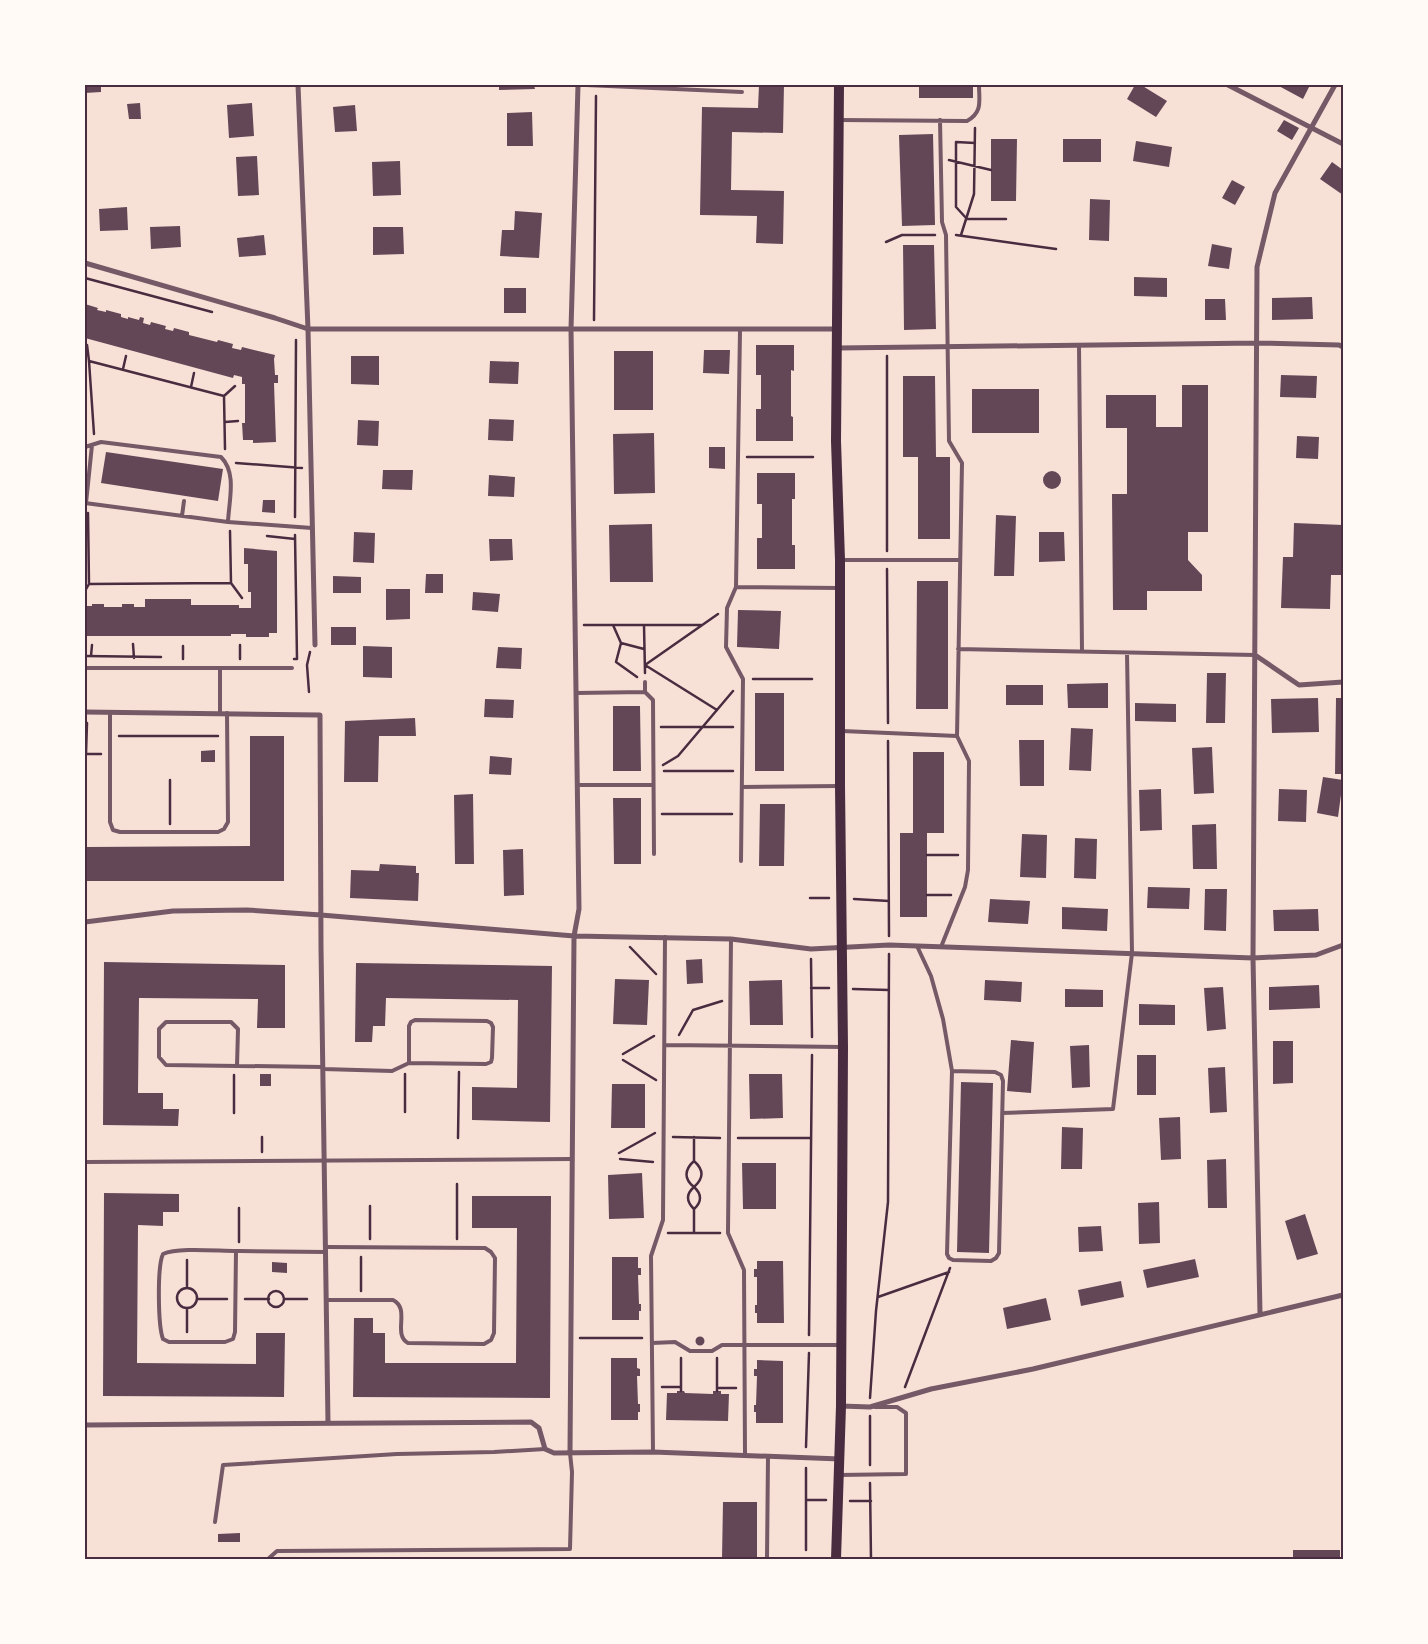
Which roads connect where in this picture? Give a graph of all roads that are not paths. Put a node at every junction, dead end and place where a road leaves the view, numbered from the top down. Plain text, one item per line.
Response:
1 (298, 85) edge
2 (578, 85) edge
3 (586, 85) edge
4 (839, 85) edge
5 (979, 85) edge
6 (1228, 85) edge
7 (1335, 85) edge
8 (596, 86) edge
9 (742, 92) dead end
10 (839, 120) junction
11 (940, 120) junction
12 (1310, 128) junction
13 (1343, 144) edge
14 (85, 263) edge
15 (308, 329) junction
16 (571, 329) junction
17 (838, 329) junction
18 (740, 330) junction
19 (1257, 343) junction
20 (1079, 345) junction
21 (948, 346) junction
22 (1343, 347) edge
23 (838, 348) junction
24 (92, 445) junction
25 (85, 447) edge
26 (184, 501) dead end
27 (85, 503) edge
28 (182, 516) junction
29 (228, 522) junction
30 (312, 528) junction
31 (840, 560) junction
32 (960, 560) junction
33 (736, 587) junction
34 (839, 588) junction
35 (315, 645) road end
36 (958, 649) junction
37 (1082, 652) junction
38 (1127, 653) junction
39 (1255, 655) junction
40 (85, 668) edge
41 (220, 668) junction
42 (292, 668) dead end
43 (645, 682) road end
44 (1343, 682) edge
45 (645, 692) junction
46 (576, 693) junction
47 (86, 712) edge
48 (110, 712) junction
49 (220, 713) junction
50 (227, 713) junction
51 (840, 731) junction
52 (957, 736) junction
53 (653, 785) junction
54 (578, 786) junction
55 (840, 786) junction
56 (742, 787) junction
57 (654, 854) dead end
58 (741, 861) dead end
59 (321, 915) junction
60 (85, 922) edge
61 (574, 936) junction
62 (665, 937) junction
63 (731, 938) junction
64 (1343, 945) edge
65 (916, 946) junction
66 (941, 947) junction
67 (842, 948) junction
68 (1132, 954) junction
69 (1253, 958) junction
70 (664, 1045) junction
71 (730, 1046) junction
72 (843, 1046) junction
73 (407, 1064) junction
74 (235, 1066) junction
75 (323, 1068) junction
76 (952, 1071) junction
77 (1002, 1113) junction
78 (572, 1159) junction
79 (324, 1161) junction
80 (85, 1162) edge
81 (326, 1250) junction
82 (237, 1252) junction
83 (1343, 1295) edge
84 (326, 1300) junction
85 (1260, 1314) junction
86 (652, 1340) junction
87 (745, 1345) junction
88 (842, 1345) junction
89 (841, 1406) junction
90 (870, 1407) junction
91 (328, 1423) junction
92 (85, 1424) edge
93 (544, 1449) junction
94 (653, 1452) junction
95 (570, 1453) junction
96 (745, 1456) junction
97 (768, 1456) junction
98 (840, 1459) junction
99 (839, 1475) junction
100 (215, 1522) dead end
101 (268, 1559) edge
102 (767, 1559) edge
103 (836, 1559) edge

1 - 15 street
2 - 16 street
3 - 8 lane
4 - 10 main road
5 - 11 lane
6 - 12 street
7 - 12 street
8 - 9 lane
10 - 11 lane
10 - 17 main road
11 - 21 lane
12 - 13 street
12 - 19 street
14 - 15 street
15 - 16 street
15 - 30 street
16 - 18 street
16 - 46 street
17 - 18 street
17 - 23 main road
18 - 33 lane
19 - 20 street
19 - 22 street
19 - 39 street
20 - 21 street
20 - 37 lane
21 - 23 street
21 - 32 lane
23 - 31 main road
24 - 25 lane
24 - 27 lane
24 - 29 lane
26 - 28 lane
27 - 28 lane
28 - 29 lane
29 - 30 lane
30 - 35 street
31 - 32 lane
31 - 34 main road
32 - 36 lane
33 - 34 lane
33 - 56 lane
34 - 51 main road
36 - 37 lane
36 - 52 lane
37 - 38 lane
38 - 39 lane
38 - 68 lane
39 - 44 street
39 - 69 street
40 - 41 lane
41 - 42 lane
41 - 49 lane
43 - 45 lane
45 - 46 lane
45 - 53 lane
46 - 54 street
47 - 48 street
48 - 49 street
48 - 50 lane
49 - 50 street
50 - 59 street
51 - 52 lane
51 - 55 main road
52 - 66 lane
53 - 54 lane
53 - 57 lane
54 - 61 street
55 - 56 lane
55 - 67 main road
56 - 58 lane
59 - 60 street
59 - 61 street
59 - 75 street
61 - 62 street
61 - 78 street
62 - 63 street
62 - 70 lane
63 - 67 street
63 - 71 lane
64 - 69 street
65 - 66 street
65 - 67 street
65 - 76 lane
66 - 68 street
67 - 72 main road
68 - 69 street
68 - 77 lane
69 - 85 street
70 - 71 lane
70 - 86 lane
71 - 72 lane
71 - 87 lane
72 - 88 main road
73 - 73 lane
73 - 75 lane
74 - 74 lane
74 - 75 lane
75 - 79 street
76 - 77 lane
76 - 77 lane
78 - 79 lane
78 - 95 street
79 - 80 lane
79 - 81 street
81 - 82 lane
81 - 84 street
81 - 84 lane
82 - 82 lane
83 - 85 street
84 - 91 street
85 - 90 street
86 - 87 lane
86 - 94 lane
87 - 88 lane
87 - 96 lane
88 - 89 main road
89 - 90 street
89 - 98 main road
90 - 99 lane
91 - 92 street
91 - 93 street
93 - 95 street
93 - 100 lane
94 - 95 street
94 - 96 street
95 - 101 lane
96 - 97 street
97 - 98 street
97 - 102 lane
98 - 99 main road
99 - 103 main road

